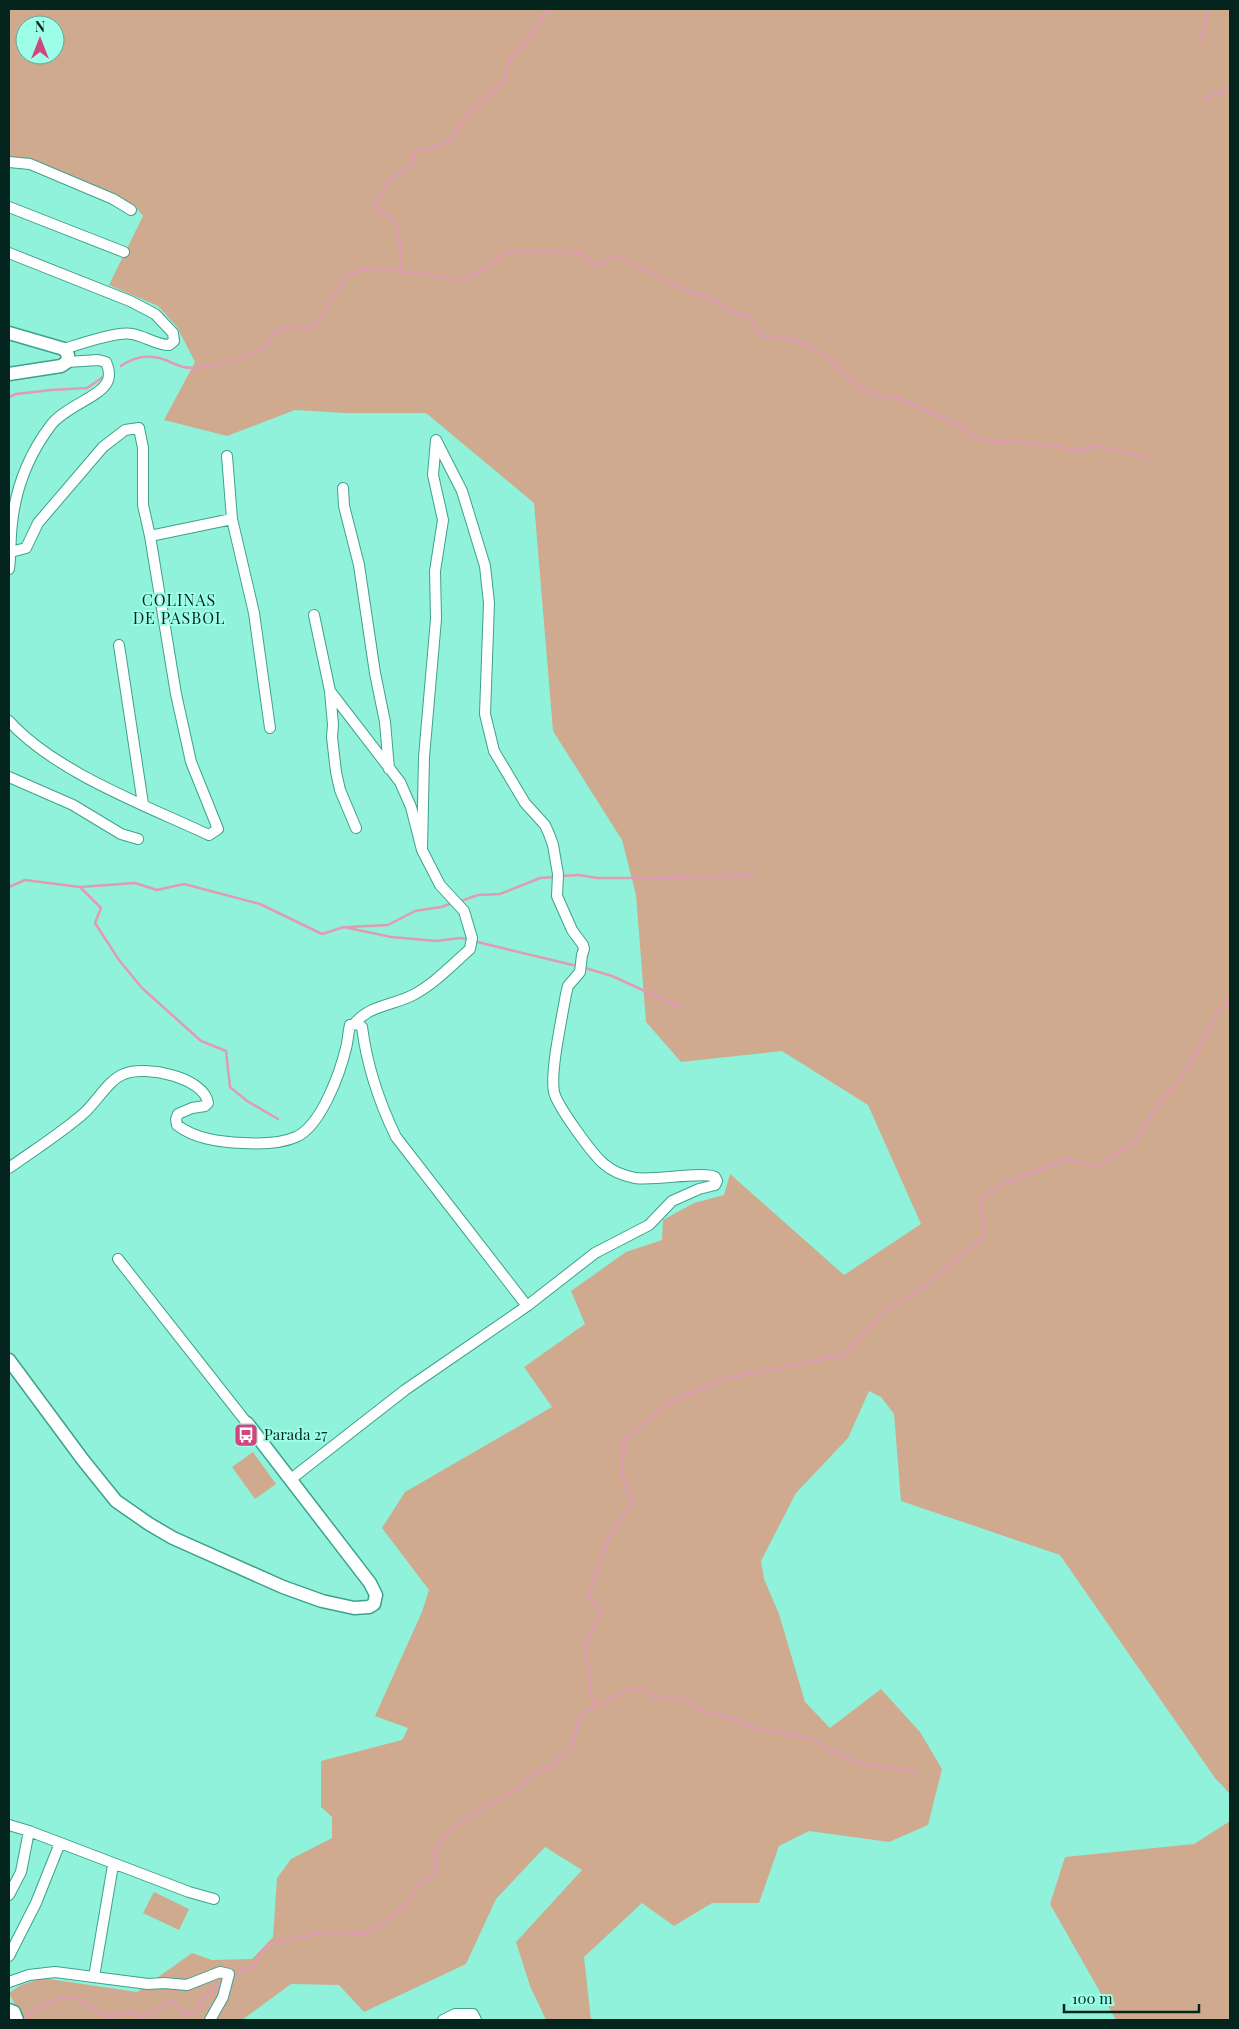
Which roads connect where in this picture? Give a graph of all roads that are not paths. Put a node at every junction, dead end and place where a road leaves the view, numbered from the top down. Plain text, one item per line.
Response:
1 (9, 162) edge
2 (9, 207) edge
3 (131, 210) dead end
4 (124, 252) dead end
5 (9, 253) edge
6 (9, 333) edge
7 (66, 356) junction
8 (9, 374) edge
9 (227, 456) dead end
10 (343, 488) dead end
11 (232, 520) junction
12 (150, 536) junction
13 (11, 552) junction
14 (9, 569) edge
15 (314, 615) dead end
16 (119, 645) dead end
17 (330, 691) junction
18 (9, 721) edge
19 (270, 728) dead end
20 (389, 770) junction
21 (9, 777) edge
22 (143, 804) junction
23 (356, 828) dead end
24 (138, 839) dead end
25 (422, 850) junction
26 (355, 1023) junction
27 (9, 1168) edge
28 (118, 1259) dead end
29 (527, 1306) junction
30 (9, 1360) edge
31 (247, 1423) joint
32 (291, 1479) junction
33 (9, 1825) edge
34 (29, 1831) junction
35 (60, 1843) junction
36 (113, 1864) junction
37 (9, 1895) edge
38 (214, 1899) dead end
39 (9, 1956) edge
40 (94, 1977) junction
41 (9, 1982) edge
42 (9, 2010) edge
43 (17, 2020) edge
44 (210, 2020) edge
45 (443, 2020) edge
46 (476, 2020) edge

1 - 3 street
2 - 4 street
5 - 7 street
6 - 7 street
7 - 8 street
7 - 13 street
9 - 11 street
10 - 20 street
11 - 12 street
11 - 19 street
12 - 13 street
12 - 22 street
13 - 14 street
15 - 17 street
16 - 22 street
17 - 20 street
17 - 23 street
18 - 22 street
20 - 25 street
21 - 24 street
25 - 26 street
25 - 29 street
26 - 27 street
26 - 29 street
28 - 31 street
29 - 32 street
30 - 32 street
31 - 32 street
33 - 34 street
34 - 35 street
34 - 37 street
35 - 36 street
35 - 39 street
36 - 38 street
36 - 40 street
40 - 41 street
40 - 44 street
42 - 43 street
45 - 46 street

